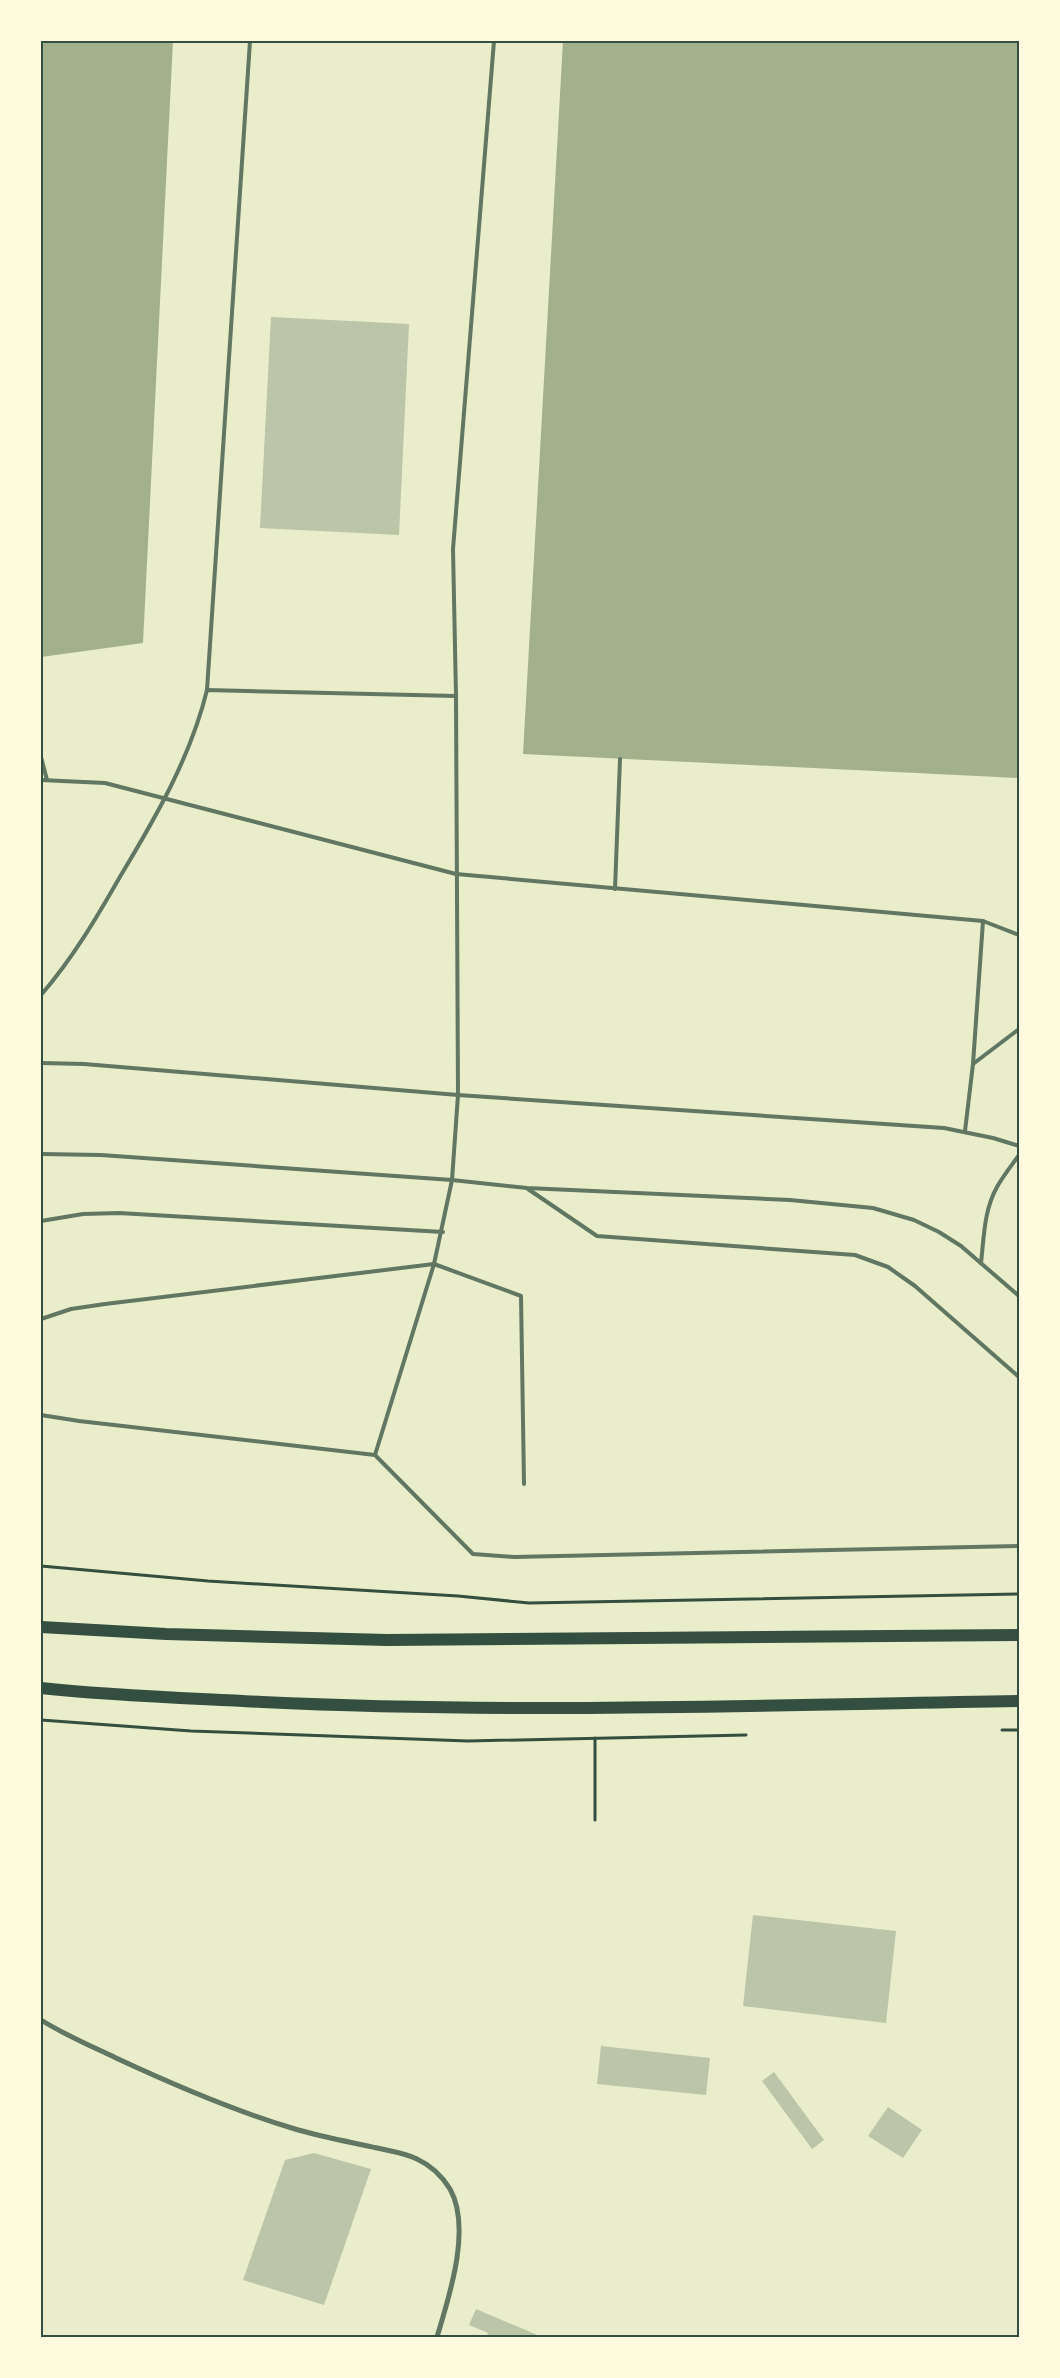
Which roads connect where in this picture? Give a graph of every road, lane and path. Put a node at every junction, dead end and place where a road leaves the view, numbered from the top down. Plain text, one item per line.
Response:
1 (250, 41) edge
2 (494, 41) edge
3 (207, 690) junction
4 (456, 696) junction
5 (41, 757) edge
6 (620, 759) dead end
7 (41, 780) edge
8 (47, 780) junction
9 (164, 798) junction
10 (456, 874) junction
11 (615, 889) junction
12 (983, 921) junction
13 (1019, 935) edge
14 (41, 995) edge
15 (1019, 1029) edge
16 (41, 1063) edge
17 (973, 1064) junction
18 (458, 1095) junction
19 (965, 1132) junction
20 (1019, 1146) edge
21 (41, 1154) edge
22 (1019, 1155) edge
23 (452, 1180) junction
24 (526, 1188) junction
25 (41, 1220) edge
26 (443, 1232) junction
27 (982, 1263) junction
28 (434, 1264) junction
29 (1019, 1296) edge
30 (41, 1319) edge
31 (1019, 1377) edge
32 (41, 1415) edge
33 (374, 1455) junction
34 (524, 1484) dead end
35 (1019, 1546) edge
36 (41, 1566) edge
37 (1019, 1594) edge
38 (41, 1627) edge
39 (1019, 1635) edge
40 (41, 1688) edge
41 (1019, 1701) edge
42 (595, 1738) dead end
43 (595, 1820) dead end
44 (41, 2020) edge
45 (437, 2337) edge

1 - 3 lane
2 - 4 lane
3 - 4 lane
3 - 9 lane
4 - 10 lane
5 - 8 lane
6 - 11 lane
7 - 8 lane
8 - 9 lane
9 - 10 lane
9 - 14 lane
10 - 11 lane
10 - 18 lane
11 - 12 lane
12 - 13 lane
12 - 17 lane
15 - 17 lane
16 - 18 lane
17 - 19 lane
18 - 19 lane
18 - 23 lane
19 - 20 lane
21 - 23 lane
22 - 27 lane
23 - 24 lane
23 - 26 lane
24 - 27 lane
24 - 31 lane
25 - 26 lane
26 - 28 lane
27 - 29 lane
28 - 30 lane
28 - 33 lane
28 - 34 lane
32 - 33 lane
33 - 35 lane
36 - 37 path
38 - 39 main road
40 - 41 main road
42 - 43 path
44 - 45 street

